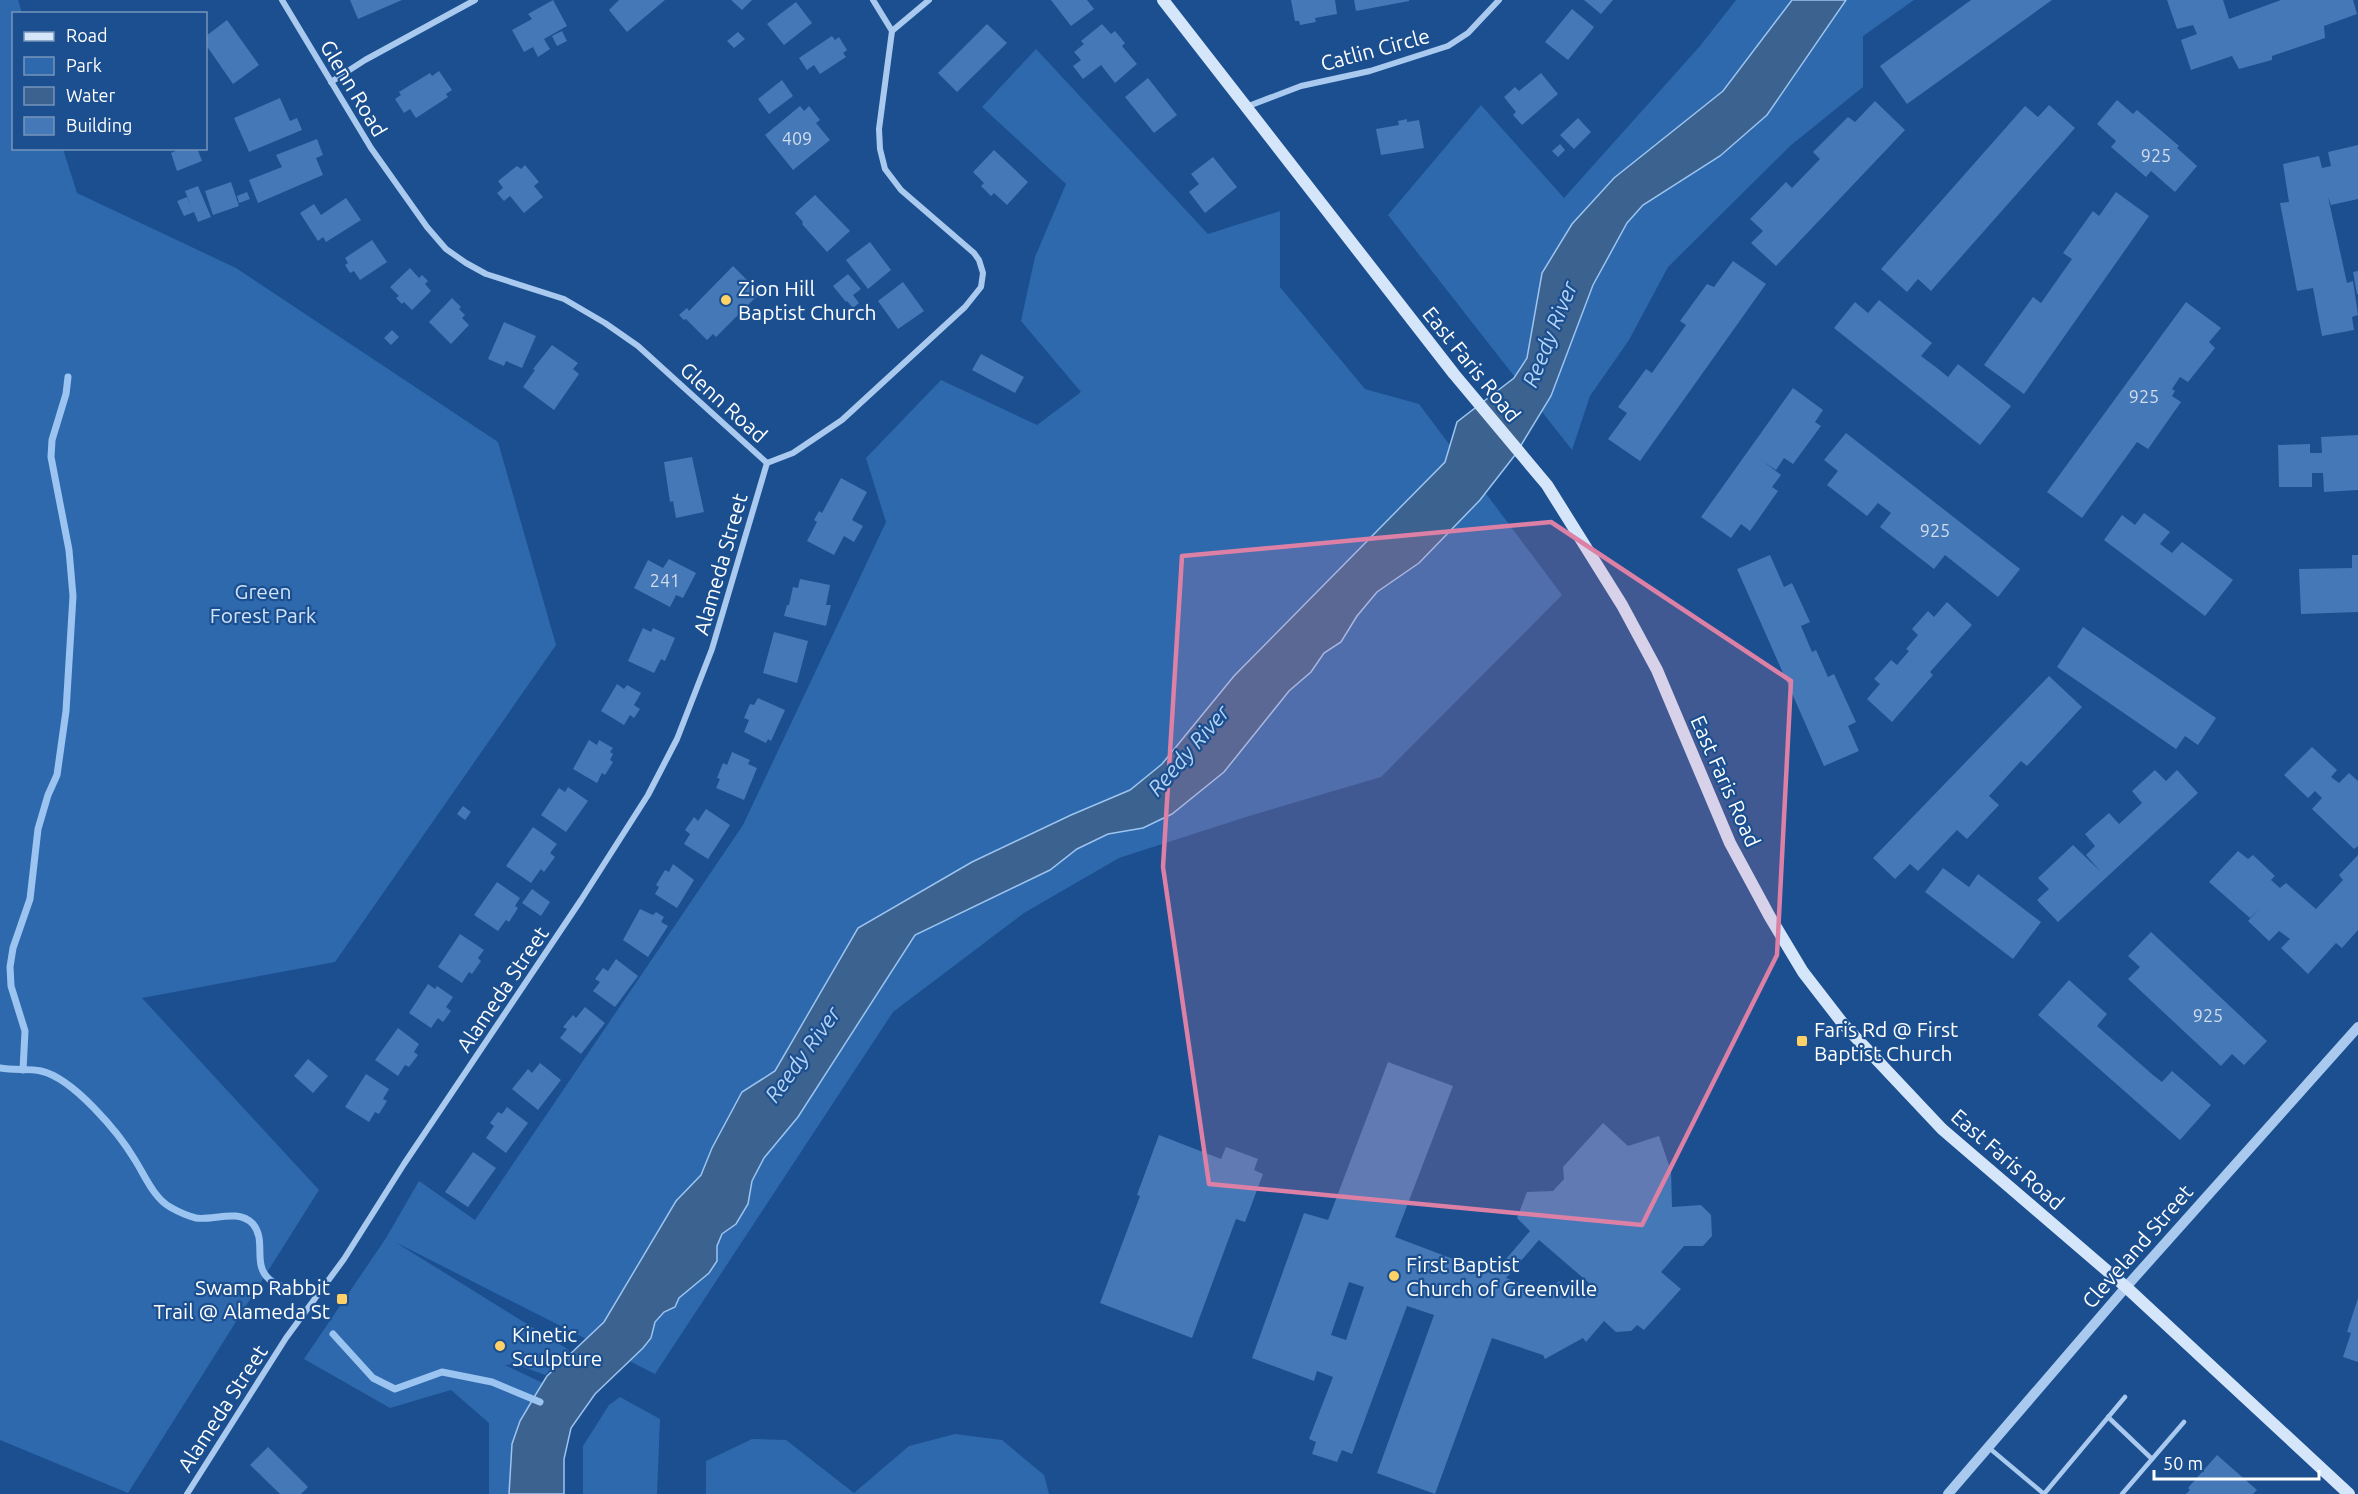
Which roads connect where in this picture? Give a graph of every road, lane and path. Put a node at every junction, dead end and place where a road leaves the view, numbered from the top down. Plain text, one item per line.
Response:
1 (282, 0) edge
2 (475, 0) edge
3 (873, 0) edge
4 (929, 0) edge
5 (1163, 0) edge
6 (1498, 0) edge
7 (892, 31) junction
8 (331, 82) junction
9 (1246, 107) junction
10 (767, 464) junction
11 (2358, 1027) edge
12 (2126, 1287) junction
13 (2125, 1397) dead end
14 (2108, 1417) junction
15 (2184, 1422) dead end
16 (1988, 1447) junction
17 (2152, 1459) junction
18 (187, 1494) edge
19 (1948, 1494) edge
20 (2044, 1494) edge
21 (2122, 1494) edge
22 (2349, 1494) edge

1 - 8 street, Glenn Road
2 - 8 street
3 - 7 street
4 - 7 street
5 - 9 main road, East Faris Road
6 - 9 street, Catlin Circle
7 - 10 street, Glenn Road
8 - 10 street, Glenn Road
9 - 12 main road, East Faris Road
10 - 18 street, Alameda Street
11 - 12 street, Cleveland Street
12 - 16 street, Cleveland Street
12 - 22 main road, East Faris Road
13 - 14 lane
14 - 17 lane
14 - 20 lane
15 - 17 lane
16 - 19 street, Cleveland Street
16 - 20 lane
17 - 21 lane

